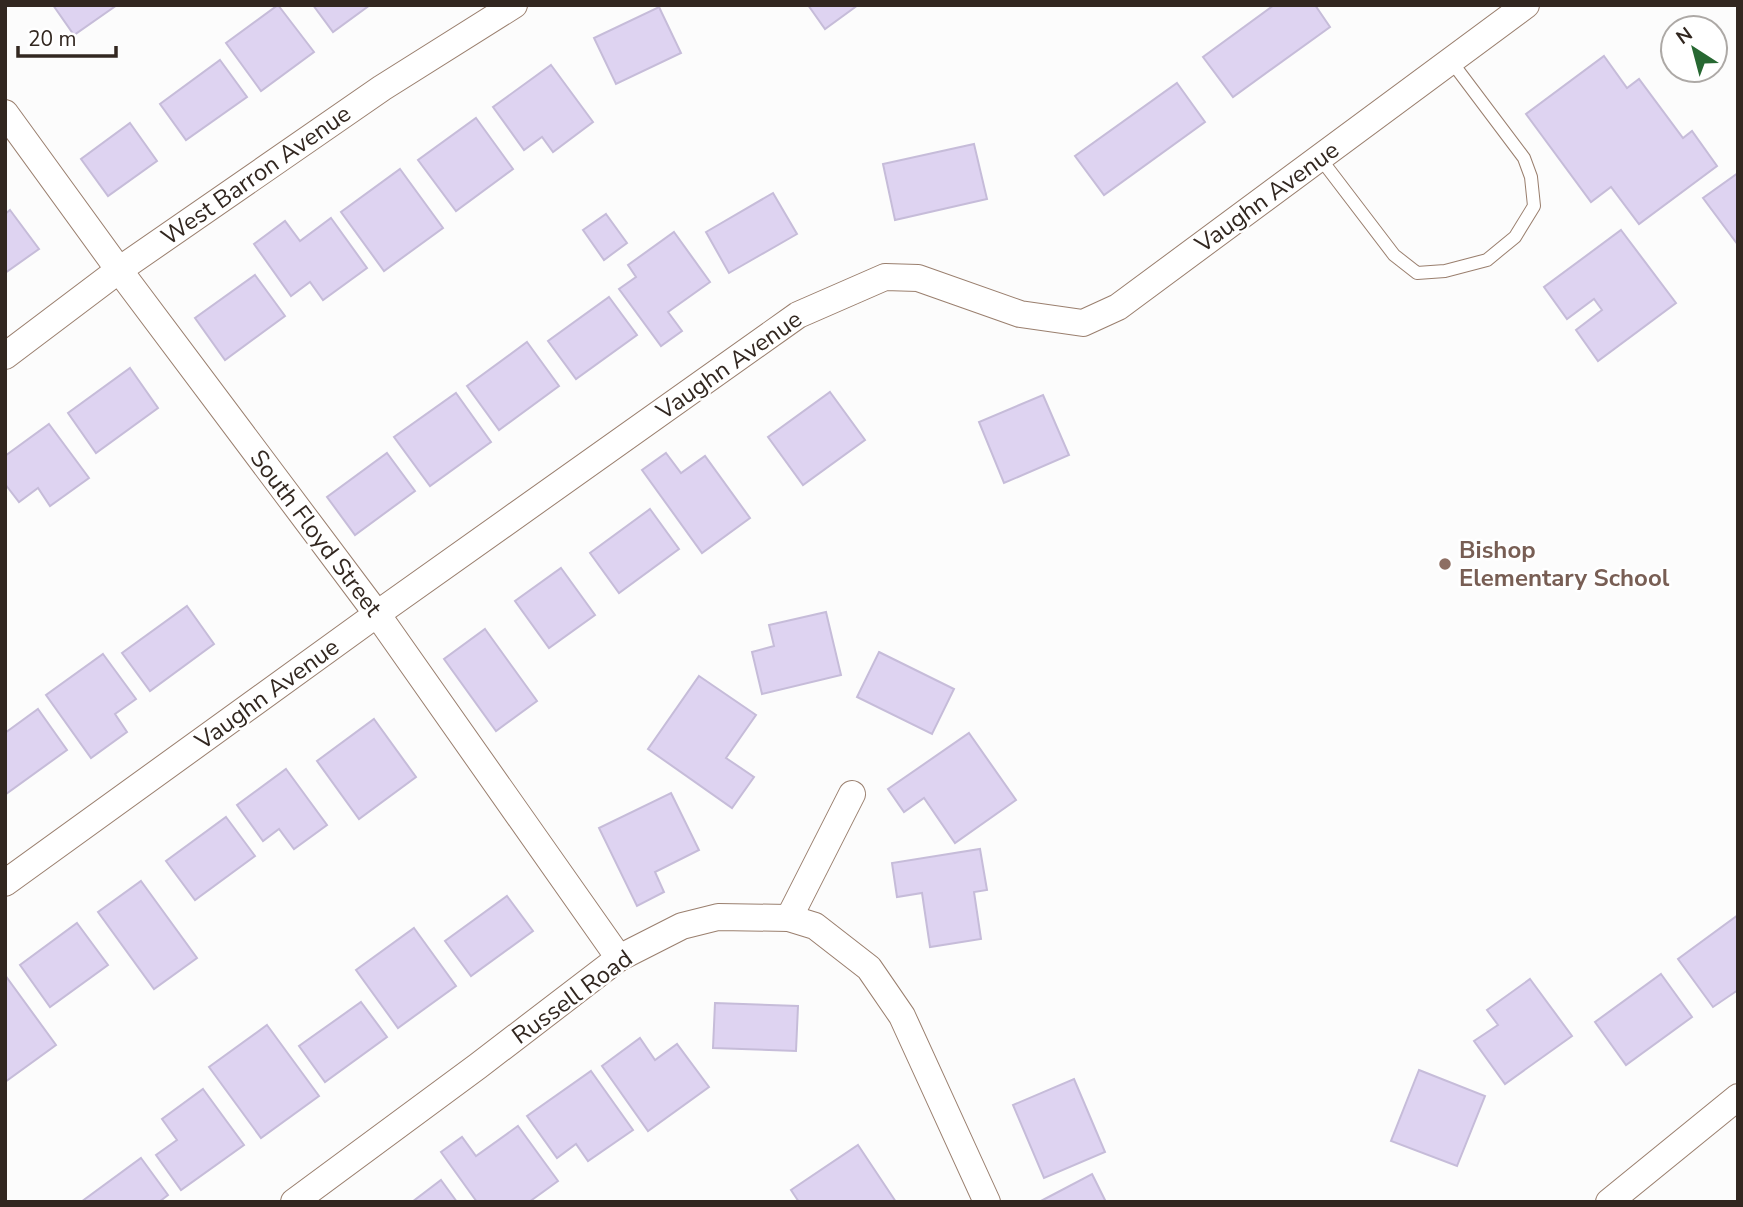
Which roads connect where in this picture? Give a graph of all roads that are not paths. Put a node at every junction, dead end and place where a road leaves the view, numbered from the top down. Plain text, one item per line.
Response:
1 (514, 5) edge
2 (1527, 5) edge
3 (1451, 61) junction
4 (5, 113) edge
5 (1320, 158) junction
6 (119, 270) junction
7 (5, 356) edge
8 (377, 614) junction
9 (852, 794) dead end
10 (5, 883) edge
11 (789, 918) junction
12 (619, 958) junction
13 (1738, 1097) edge
14 (294, 1202) edge
15 (987, 1202) edge
16 (1609, 1202) edge

1 - 6 street, West Barron Avenue
2 - 3 street, Vaughn Avenue
3 - 5 street, Vaughn Avenue
3 - 5 lane
4 - 6 street, South Floyd Street
5 - 8 street, Vaughn Avenue
6 - 7 street, West Barron Avenue
6 - 8 street, South Floyd Street
8 - 10 street, Vaughn Avenue
8 - 12 street, South Floyd Street
9 - 11 street
11 - 12 street, Russell Road
11 - 15 street, Russell Road
12 - 14 street, Russell Road
13 - 16 street

